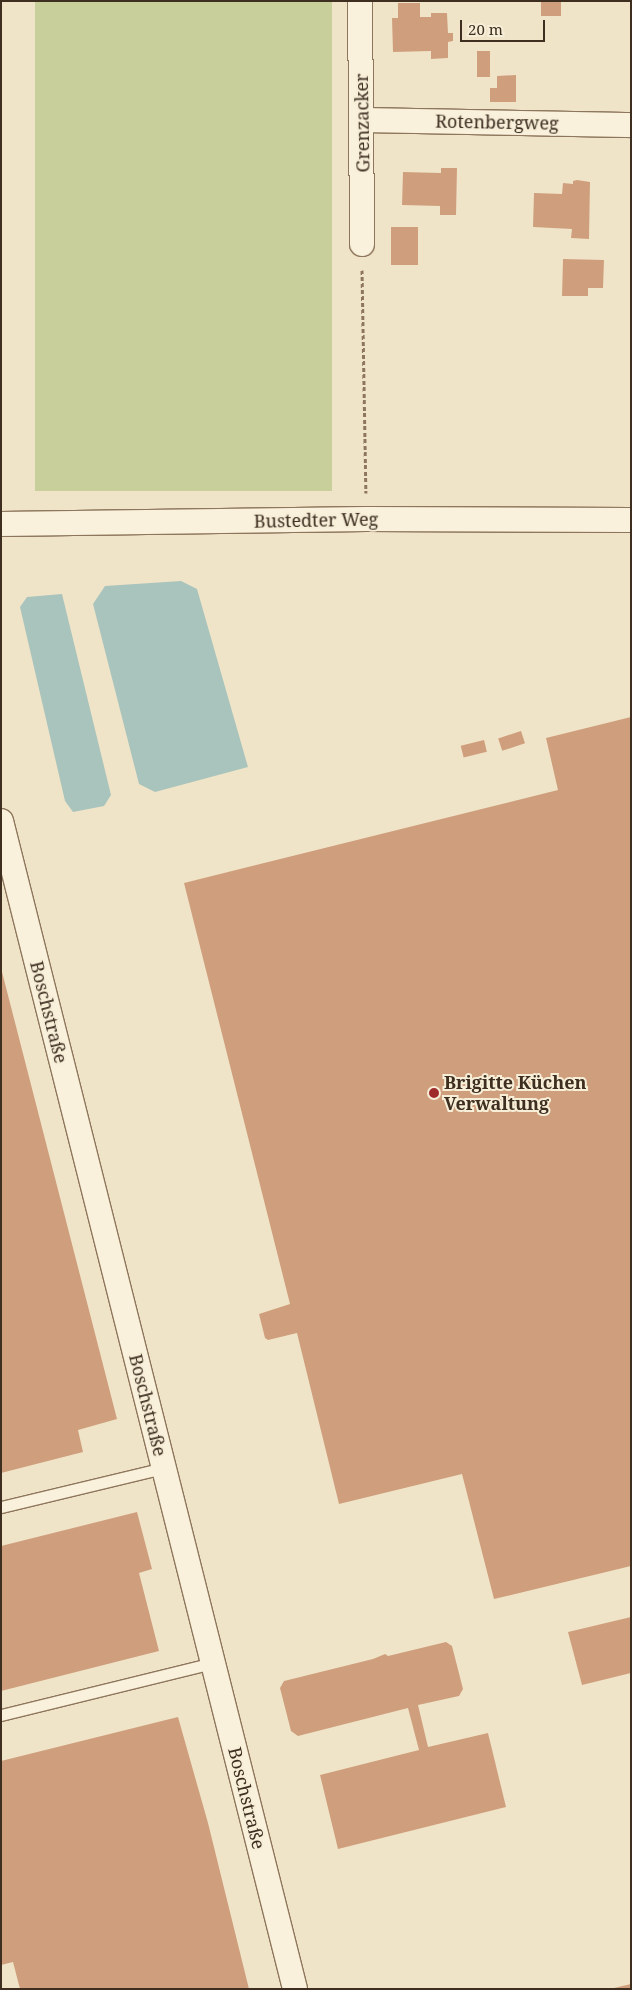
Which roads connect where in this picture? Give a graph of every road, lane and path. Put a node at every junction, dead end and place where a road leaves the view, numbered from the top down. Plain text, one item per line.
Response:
1 (360, 1) edge
2 (362, 120) junction
3 (631, 125) edge
4 (362, 244) joint
5 (366, 519) junction
6 (631, 520) edge
7 (1, 524) edge
8 (1, 822) edge
9 (164, 1468) junction
10 (1, 1507) edge
11 (213, 1663) junction
12 (1, 1715) edge
13 (295, 1989) edge

1 - 2 street, Grenzacker
2 - 3 street, Rotenbergweg
2 - 4 street, Grenzacker
4 - 5 path
5 - 6 street, Bustedter Weg
5 - 7 street, Bustedter Weg
8 - 9 street, Boschstraße
9 - 10 lane
9 - 11 street, Boschstraße
11 - 12 lane
11 - 13 street, Boschstraße

